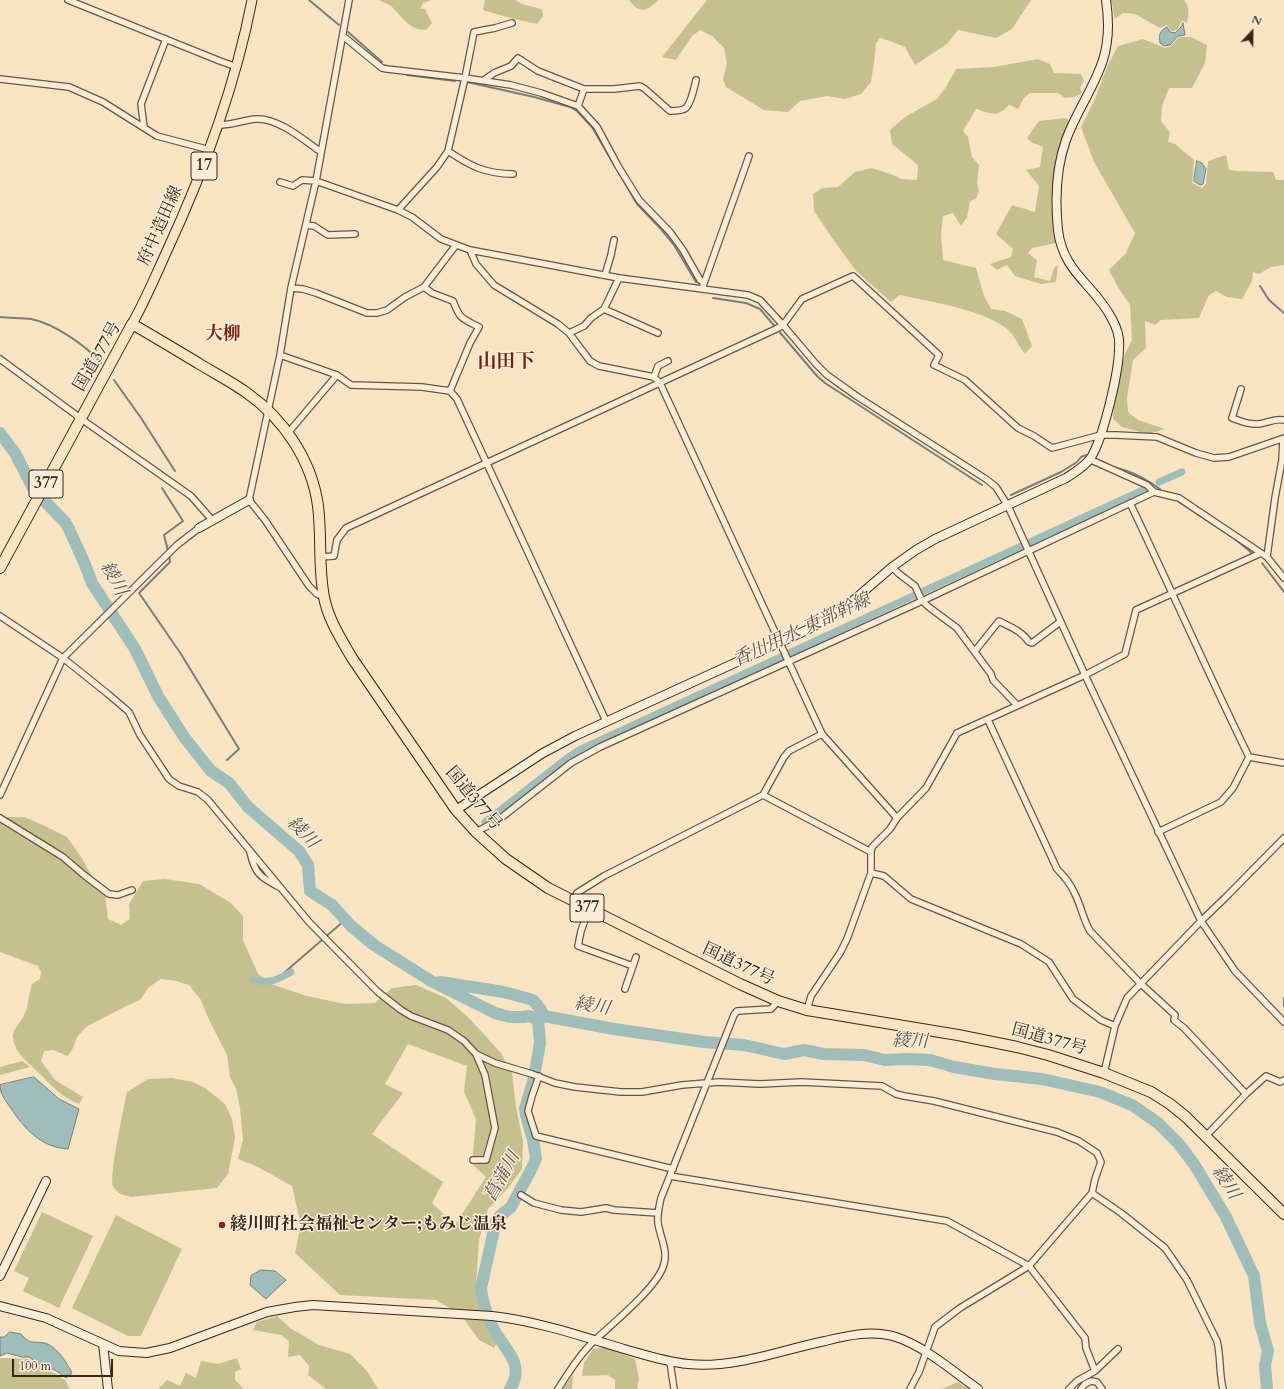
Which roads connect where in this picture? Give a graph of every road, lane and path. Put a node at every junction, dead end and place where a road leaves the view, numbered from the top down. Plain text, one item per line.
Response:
1 (68, 0) edge
2 (252, 0) edge
3 (349, 0) edge
4 (1106, 0) edge
5 (512, 23) dead end
6 (343, 36) junction
7 (166, 39) junction
8 (237, 67) junction
9 (465, 78) junction
10 (0, 79) edge
11 (484, 80) junction
12 (696, 80) dead end
13 (584, 89) junction
14 (578, 106) junction
15 (219, 125) junction
16 (144, 127) junction
17 (210, 150) junction
18 (321, 152) junction
19 (448, 152) junction
20 (749, 156) dead end
21 (513, 174) dead end
22 (316, 181) junction
23 (280, 182) dead end
24 (398, 210) junction
25 (306, 225) junction
26 (355, 234) dead end
27 (614, 240) dead end
28 (456, 245) junction
29 (470, 250) junction
30 (605, 275) junction
31 (619, 278) junction
32 (703, 286) junction
33 (424, 287) junction
34 (291, 288) junction
35 (604, 309) junction
36 (132, 324) junction
37 (779, 327) junction
38 (569, 333) junction
39 (658, 333) dead end
40 (280, 355) junction
41 (0, 359) edge
42 (668, 361) dead end
43 (337, 375) junction
44 (654, 377) junction
45 (660, 383) junction
46 (1241, 389) dead end
47 (450, 391) junction
48 (268, 411) junction
49 (80, 420) junction
50 (1284, 420) edge
51 (288, 433) junction
52 (1101, 435) junction
53 (1284, 438) edge
54 (1089, 459) junction
55 (486, 463) junction
56 (1154, 492) junction
57 (250, 500) junction
58 (1130, 503) junction
59 (1008, 506) junction
60 (213, 521) junction
61 (199, 528) joint
62 (1027, 550) junction
63 (1261, 553) junction
64 (320, 557) junction
65 (1267, 557) junction
66 (892, 567) junction
67 (0, 568) edge
68 (1284, 578) edge
69 (1173, 594) junction
70 (324, 598) junction
71 (921, 599) junction
72 (0, 616) edge
73 (1060, 622) junction
74 (779, 642) junction
75 (975, 651) junction
76 (63, 658) junction
77 (787, 660) junction
78 (1085, 675) junction
79 (1017, 705) junction
80 (988, 720) junction
81 (606, 721) junction
82 (822, 734) junction
83 (1249, 758) junction
84 (1284, 763) edge
85 (0, 795) edge
86 (763, 795) junction
87 (456, 810) junction
88 (0, 818) edge
89 (897, 818) junction
90 (476, 832) junction
91 (1158, 832) junction
92 (1284, 838) edge
93 (250, 850) junction
94 (871, 852) junction
95 (872, 872) junction
96 (282, 889) junction
97 (132, 890) dead end
98 (573, 901) junction
99 (588, 909) junction
100 (1200, 921) junction
101 (636, 957) dead end
102 (633, 966) junction
103 (1140, 983) junction
104 (625, 989) dead end
105 (778, 1001) junction
106 (807, 1010) junction
107 (1284, 1022) edge
108 (1115, 1026) junction
109 (476, 1054) junction
110 (1104, 1073) junction
111 (536, 1075) junction
112 (1284, 1080) edge
113 (706, 1083) junction
114 (1246, 1094) junction
115 (1206, 1136) junction
116 (473, 1160) dead end
117 (673, 1169) junction
118 (670, 1176) junction
119 (46, 1181) dead end
120 (1092, 1194) junction
121 (521, 1195) dead end
122 (658, 1213) junction
123 (1284, 1214) edge
124 (1029, 1266) junction
125 (0, 1276) edge
126 (0, 1306) edge
127 (595, 1340) junction
128 (103, 1344) junction
129 (1118, 1349) dead end
130 (925, 1352) junction
131 (670, 1362) junction
132 (1095, 1371) junction
133 (108, 1389) edge
134 (558, 1389) edge
135 (674, 1389) edge
136 (910, 1389) edge
137 (978, 1389) edge
138 (1069, 1389) edge
139 (1081, 1389) edge
140 (1102, 1389) edge
141 (1223, 1389) edge

1 - 7 street
2 - 8 main road, 府中造田線 / 17
3 - 6 street
4 - 52 street
5 - 9 street
6 - 9 street
6 - 18 street
7 - 8 street
7 - 16 street
8 - 15 main road, 府中造田線 / 17
9 - 11 street
9 - 19 street
10 - 16 street
11 - 13 street
11 - 14 street
12 - 13 street
13 - 14 street
14 - 32 street
15 - 17 main road, 府中造田線 / 17
15 - 18 street
16 - 17 street
17 - 36 main road, 府中造田線 / 17
18 - 22 street
19 - 21 street
19 - 24 street
20 - 32 street
22 - 23 street
22 - 24 street
22 - 25 street
24 - 28 street
25 - 26 street
25 - 34 street
27 - 30 street
28 - 29 street
28 - 33 street
29 - 30 street
29 - 38 street
30 - 31 street
31 - 32 street
31 - 35 street
32 - 37 street
33 - 34 street
33 - 47 street
34 - 40 street
35 - 38 street
35 - 39 street
36 - 48 highway, 国道377号 / 377
36 - 49 highway, 国道377号 / 377
37 - 45 street
37 - 52 street
37 - 59 street
38 - 44 street
40 - 43 street
40 - 48 street
41 - 49 street
42 - 44 street
43 - 47 street
43 - 51 street
44 - 45 street
45 - 55 street
45 - 74 street
46 - 50 street
47 - 55 street
48 - 51 highway, 国道377号 / 377
48 - 57 street
49 - 60 street
49 - 67 highway, 国道377号 / 377
51 - 64 highway, 国道377号 / 377
52 - 53 street
52 - 54 street
53 - 65 street
54 - 56 street
54 - 59 street
55 - 64 street
55 - 81 street
56 - 58 street
56 - 63 street
57 - 60 street
57 - 70 street
58 - 62 street
58 - 69 street
59 - 62 street
59 - 66 street
60 - 61 street
61 - 76 street
62 - 71 street
62 - 73 street
63 - 65 street
63 - 69 street
64 - 70 highway, 国道377号 / 377
65 - 68 street
66 - 71 street
66 - 74 street
69 - 78 street
69 - 83 street
70 - 87 highway, 国道377号 / 377
71 - 75 street
71 - 77 street
72 - 76 street
73 - 75 street
73 - 78 street
74 - 77 street
74 - 81 street
75 - 79 street
76 - 85 street
76 - 93 street
77 - 82 street
77 - 90 street
78 - 79 street
78 - 91 street
79 - 80 street
80 - 89 street
80 - 103 street
81 - 87 street
82 - 86 street
82 - 89 street
83 - 84 street
83 - 91 street
86 - 94 street
86 - 98 street
87 - 90 highway, 国道377号 / 377
88 - 97 street
89 - 94 street
90 - 98 highway, 国道377号 / 377
91 - 100 street
92 - 100 street
93 - 96 street
93 - 96 street
94 - 95 street
95 - 106 street
95 - 108 street
96 - 109 street
98 - 99 highway, 国道377号 / 377
99 - 102 street
99 - 105 highway, 国道377号 / 377
100 - 103 street
100 - 107 street
101 - 102 street
102 - 104 street
103 - 108 street
103 - 114 street
105 - 106 highway, 国道377号 / 377
105 - 113 street
106 - 110 highway, 国道377号 / 377
108 - 110 street
109 - 111 street
109 - 116 street
110 - 115 highway, 国道377号 / 377
111 - 113 street
111 - 117 street
112 - 114 street
113 - 117 street
113 - 120 street
114 - 115 street
115 - 123 highway, 国道377号 / 377
117 - 118 street
118 - 122 street
118 - 124 street
119 - 125 street
120 - 124 street
120 - 141 street
121 - 122 street
122 - 127 street
124 - 130 street
124 - 132 street
126 - 128 street
127 - 128 street
127 - 131 street
127 - 134 street
128 - 133 street
129 - 132 street
130 - 131 street
130 - 136 street
130 - 137 street
131 - 135 street
132 - 138 street
139 - 140 street

